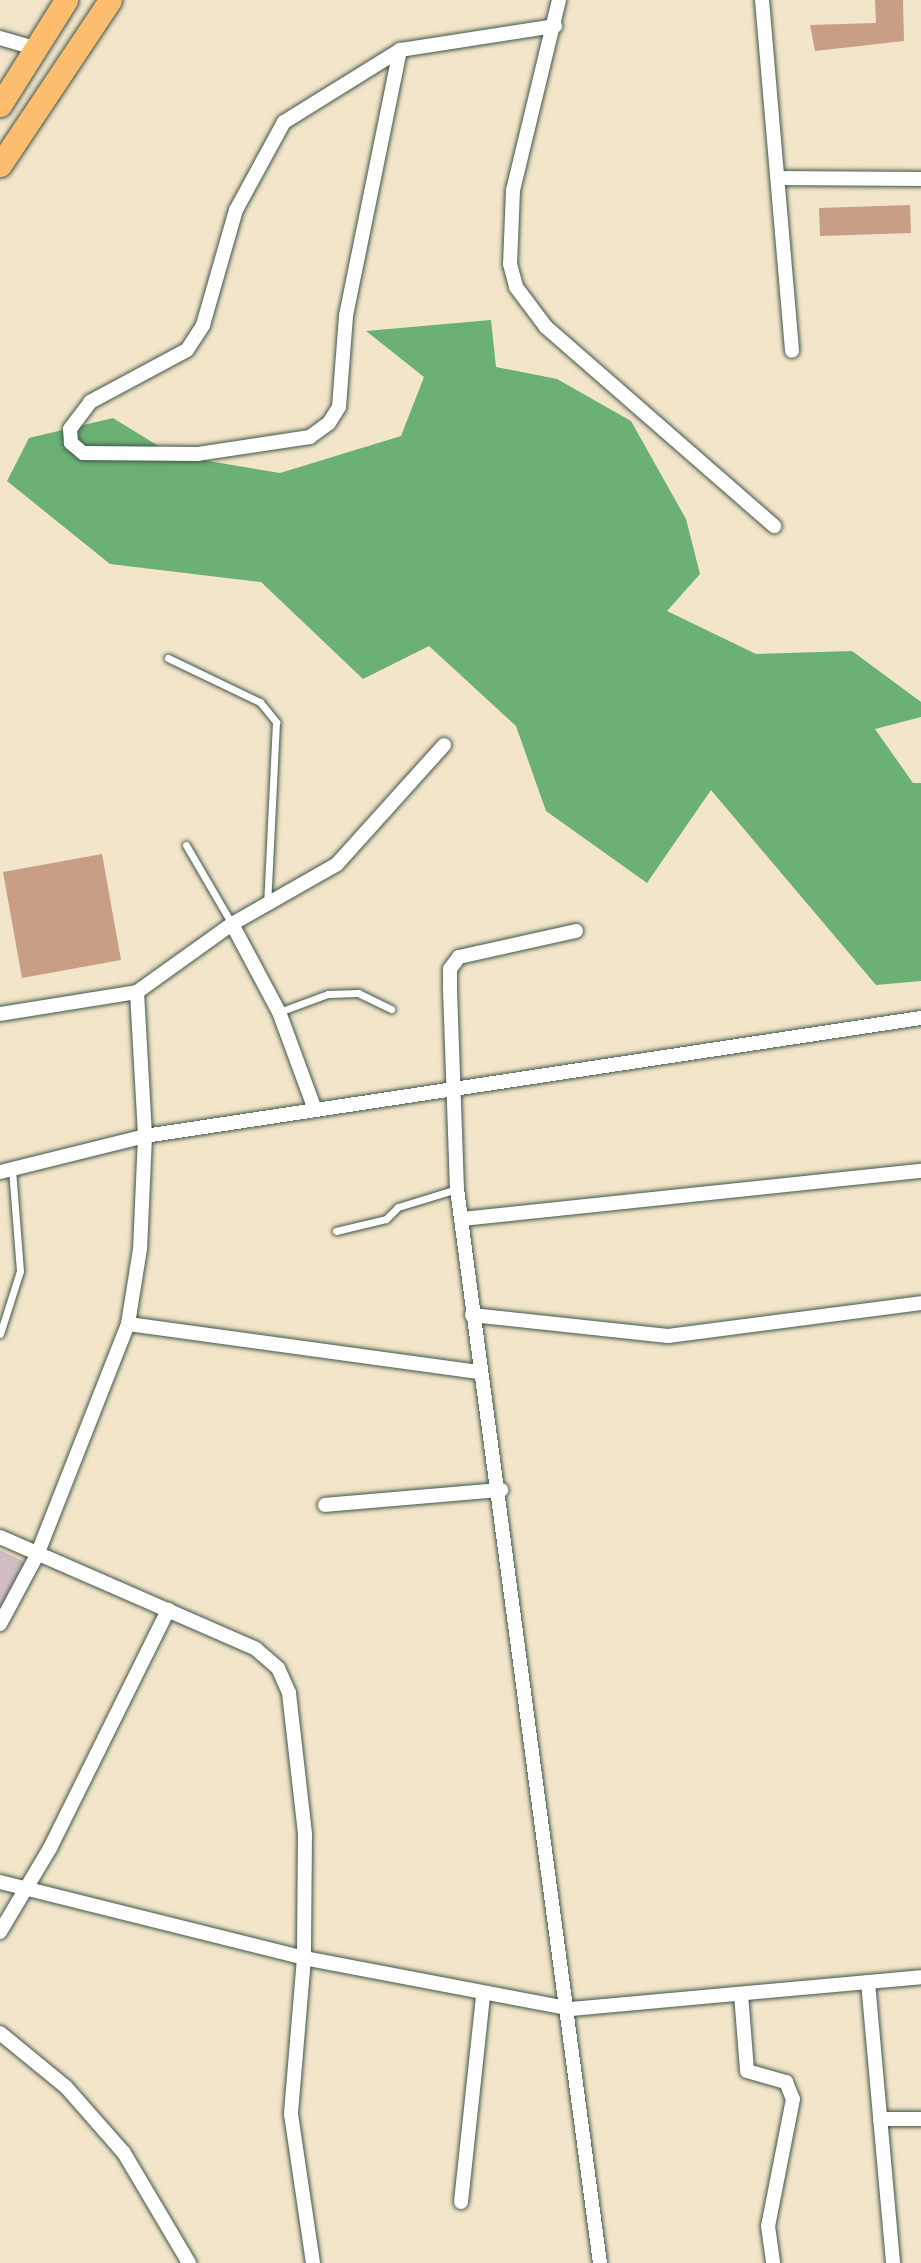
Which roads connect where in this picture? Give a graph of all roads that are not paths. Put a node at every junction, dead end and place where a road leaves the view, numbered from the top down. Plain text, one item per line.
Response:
1 (66, 0) edge
2 (110, 0) edge
3 (559, 0) edge
4 (762, 0) edge
5 (555, 26) junction
6 (0, 38) edge
7 (35, 48) junction
8 (400, 50) junction
9 (0, 105) edge
10 (0, 165) edge
11 (779, 178) junction
12 (921, 180) edge
13 (792, 351) dead end
14 (774, 526) dead end
15 (168, 658) dead end
16 (444, 745) dead end
17 (186, 845) dead end
18 (267, 904) junction
19 (232, 924) junction
20 (576, 931) dead end
21 (137, 992) junction
22 (391, 1009) dead end
23 (279, 1012) junction
24 (0, 1014) edge
25 (921, 1018) edge
26 (458, 1086) junction
27 (315, 1110) junction
28 (145, 1136) junction
29 (6, 1171) edge
30 (921, 1171) edge
31 (457, 1189) junction
32 (462, 1219) junction
33 (336, 1231) dead end
34 (921, 1303) edge
35 (472, 1315) junction
36 (128, 1324) junction
37 (0, 1334) edge
38 (479, 1372) junction
39 (501, 1490) junction
40 (325, 1505) dead end
41 (0, 1536) edge
42 (36, 1557) junction
43 (168, 1610) junction
44 (0, 1624) edge
45 (0, 1882) edge
46 (27, 1891) junction
47 (0, 1932) edge
48 (304, 1958) junction
49 (921, 1977) edge
50 (869, 1982) junction
51 (741, 1994) junction
52 (483, 1995) junction
53 (571, 2009) junction
54 (1, 2035) edge
55 (880, 2119) junction
56 (921, 2119) edge
57 (461, 2202) dead end
58 (189, 2263) edge
59 (313, 2263) edge
60 (600, 2263) edge
61 (773, 2263) edge
62 (893, 2263) edge

1 - 7 main road
2 - 10 main road
3 - 5 street
4 - 11 street
5 - 8 street
5 - 14 street
6 - 7 street
7 - 9 main road
8 - 8 street
11 - 12 street
11 - 13 street
15 - 18 lane
16 - 18 street
17 - 19 lane
18 - 19 street
19 - 21 street
19 - 23 street
20 - 26 street
21 - 24 street
21 - 28 street
22 - 23 lane
23 - 27 street
25 - 26 street
26 - 27 street
26 - 31 street
27 - 28 street
28 - 29 street
28 - 36 street
29 - 37 lane
30 - 32 street
31 - 32 street
31 - 33 lane
32 - 35 street
34 - 35 street
35 - 38 street
36 - 38 street
36 - 42 street
38 - 39 street
39 - 40 street
39 - 53 street
41 - 42 street
42 - 43 street
42 - 44 street
43 - 46 street
43 - 48 street
45 - 46 street
46 - 47 street
46 - 48 street
48 - 52 street
48 - 59 street
49 - 50 street
50 - 51 street
50 - 55 street
51 - 53 street
51 - 61 street
52 - 53 street
52 - 57 street
53 - 60 street
54 - 58 street
55 - 56 street
55 - 62 street

